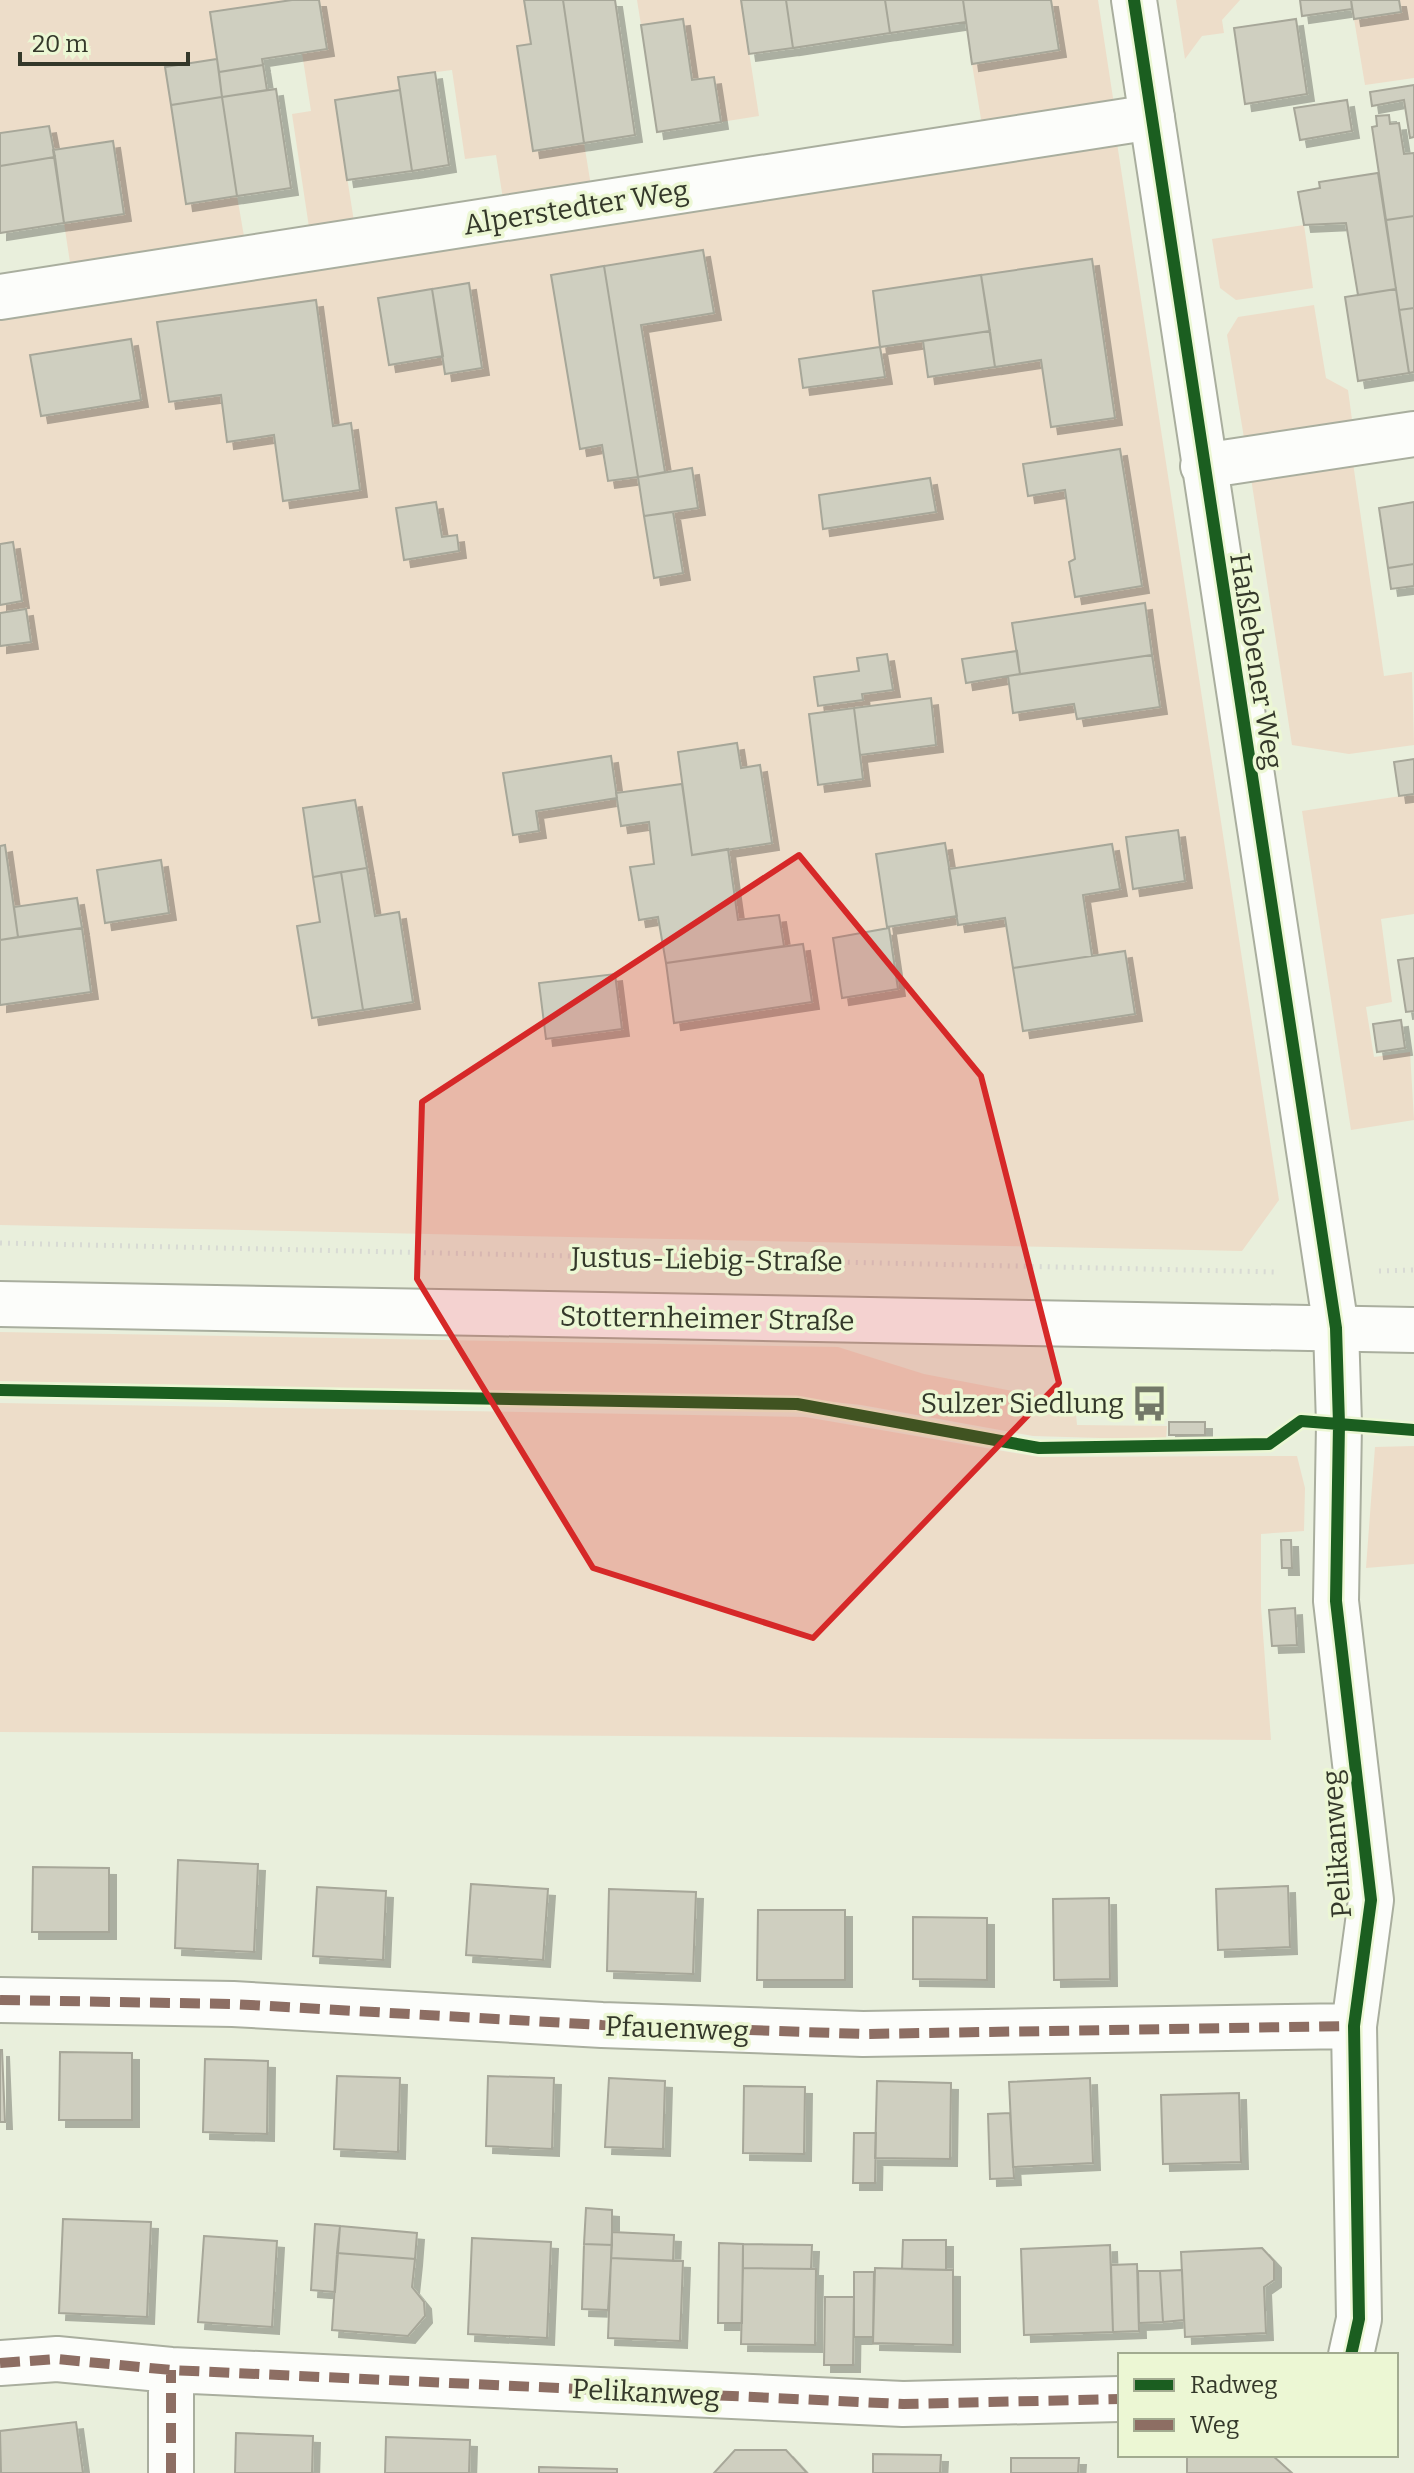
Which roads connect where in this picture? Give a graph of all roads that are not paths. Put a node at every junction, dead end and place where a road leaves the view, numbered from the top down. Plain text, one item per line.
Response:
1 (1134, 0) edge
2 (1152, 117) junction
3 (0, 297) edge
4 (1414, 434) edge
5 (1203, 466) junction
6 (0, 1304) edge
7 (1336, 1328) junction
8 (1414, 1330) edge
9 (0, 2000) edge
10 (1354, 2026) junction
11 (1351, 2353) edge
12 (0, 2363) edge
13 (171, 2370) junction
14 (1118, 2399) edge
15 (171, 2473) edge

1 - 2 street, Haßlebener Weg
2 - 3 street, Alperstedter Weg
2 - 5 street, Haßlebener Weg
4 - 5 street
5 - 7 street, Haßlebener Weg
6 - 7 street, Stotternheimer Straße
7 - 8 street, Stotternheimer Straße
7 - 10 street, Pelikanweg
9 - 10 street, Pfauenweg
10 - 11 street, Pelikanweg
12 - 13 street, Pelikanweg
13 - 14 street, Pelikanweg
13 - 15 street

